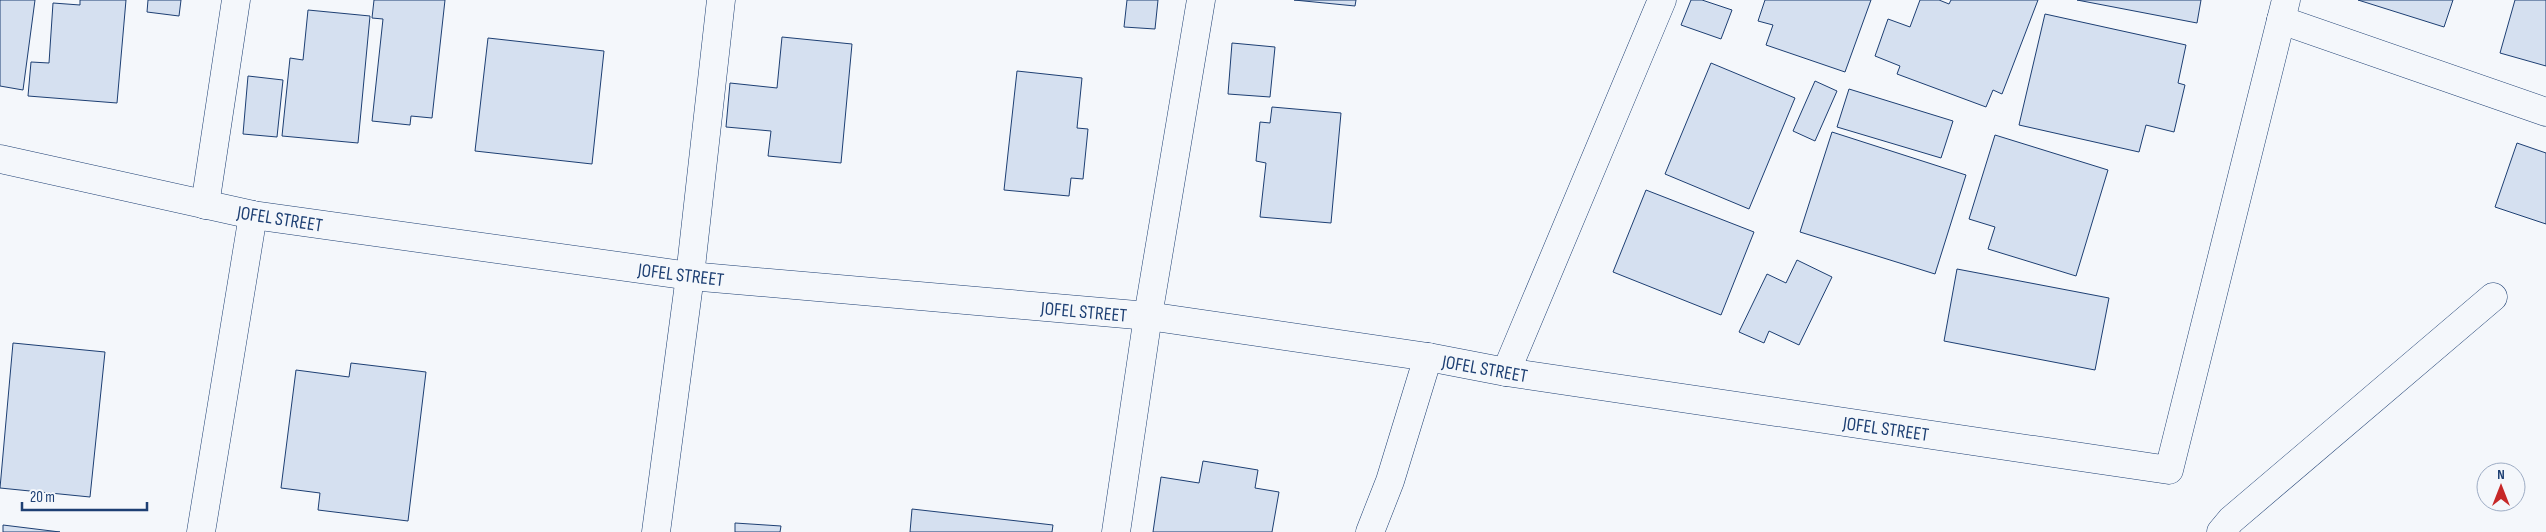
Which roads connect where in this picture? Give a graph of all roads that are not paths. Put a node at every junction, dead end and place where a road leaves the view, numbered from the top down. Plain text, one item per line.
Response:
1 (236, 0) edge
2 (721, 0) edge
3 (1201, 0) edge
4 (1662, 0) edge
5 (2283, 10) edge
6 (2546, 112) edge
7 (0, 160) edge
8 (205, 205) junction
9 (253, 215) junction
10 (690, 276) junction
11 (2493, 297) dead end
12 (1148, 316) junction
13 (1428, 357) junction
14 (1506, 372) junction
15 (201, 532) edge
16 (656, 532) edge
17 (1116, 532) edge
18 (1370, 532) edge
19 (2221, 532) edge

1 - 8 street
2 - 10 street
3 - 12 street
4 - 14 street
5 - 6 street
5 - 14 street, JOFEL STREET
7 - 8 street, JOFEL STREET
8 - 9 street, JOFEL STREET
9 - 10 street, JOFEL STREET
9 - 15 street
10 - 12 street, JOFEL STREET
10 - 16 street
11 - 19 street
12 - 13 street, JOFEL STREET
12 - 17 street
13 - 14 street, JOFEL STREET
13 - 18 street

